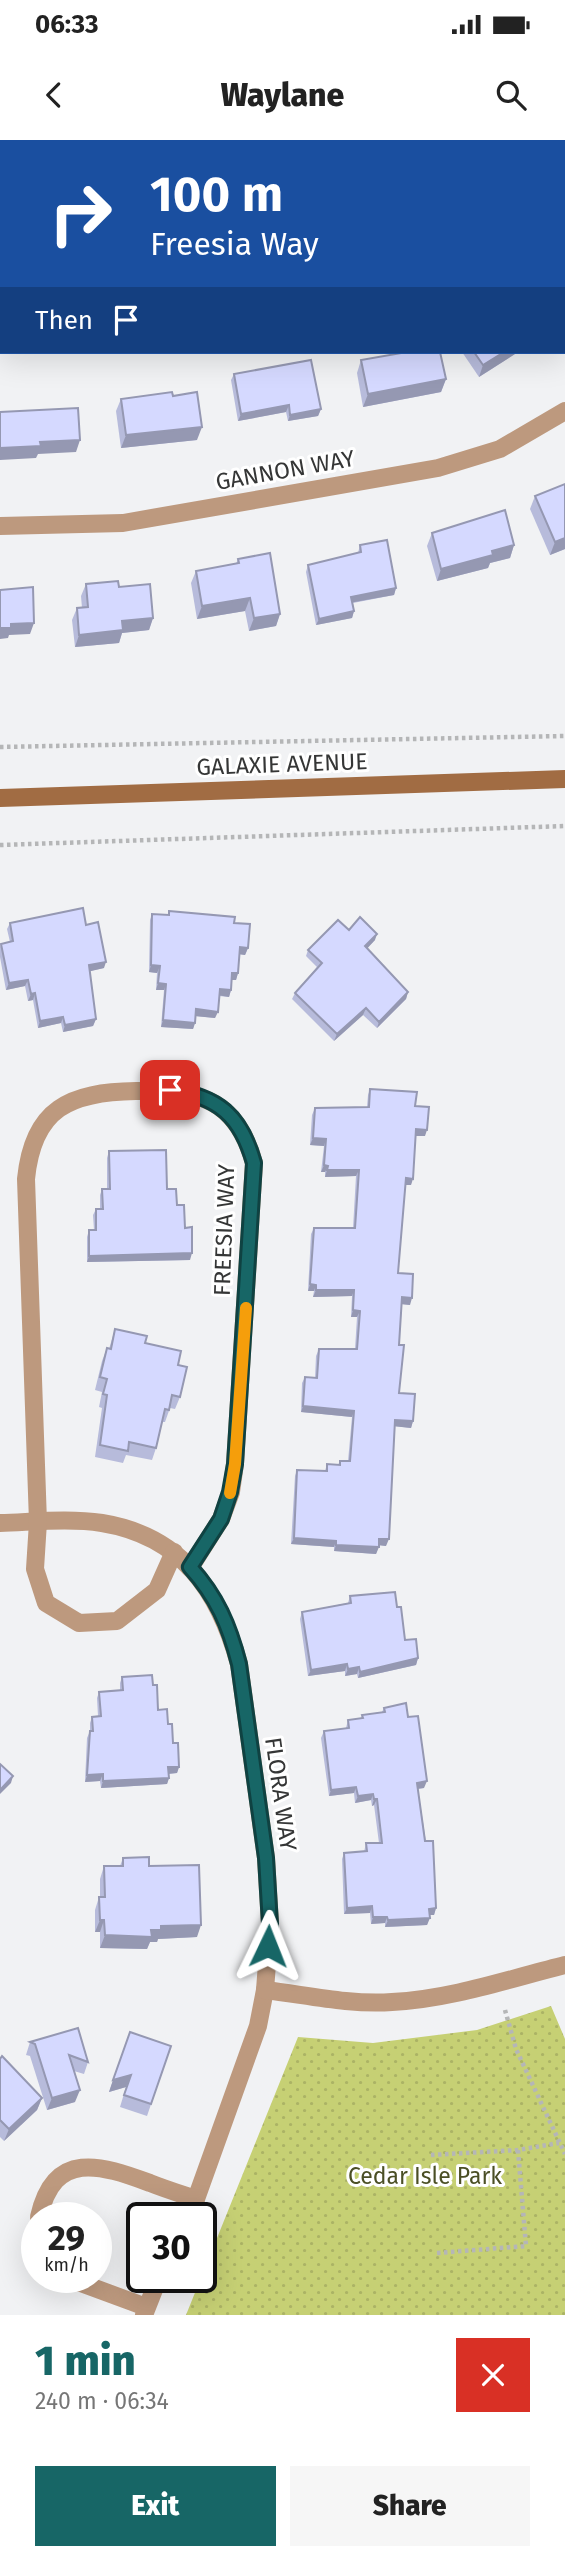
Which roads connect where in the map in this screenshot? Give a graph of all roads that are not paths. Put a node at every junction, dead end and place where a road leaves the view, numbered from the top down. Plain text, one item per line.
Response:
1 (565, 411) edge
2 (0, 526) edge
3 (565, 779) edge
4 (0, 798) edge
5 (38, 1522) junction
6 (0, 1523) edge
7 (174, 1552) junction
8 (190, 1567) junction
9 (565, 1965) edge
10 (265, 1990) junction
11 (196, 2199) junction
12 (42, 2202) edge
13 (195, 2202) edge
14 (104, 2293) edge
15 (152, 2293) edge
16 (145, 2311) edge

1 - 2 street, GANNON WAY
3 - 4 street, GALAXIE AVENUE
5 - 6 street, FLORA WAY
5 - 7 street, FLORA WAY
5 - 7 street
5 - 8 street, FREESIA WAY
7 - 8 street, FLORA WAY
8 - 10 street, FLORA WAY
9 - 10 street
10 - 11 street, FLORA WAY
11 - 12 street
11 - 13 street, FLORA WAY
14 - 16 street
15 - 16 street

